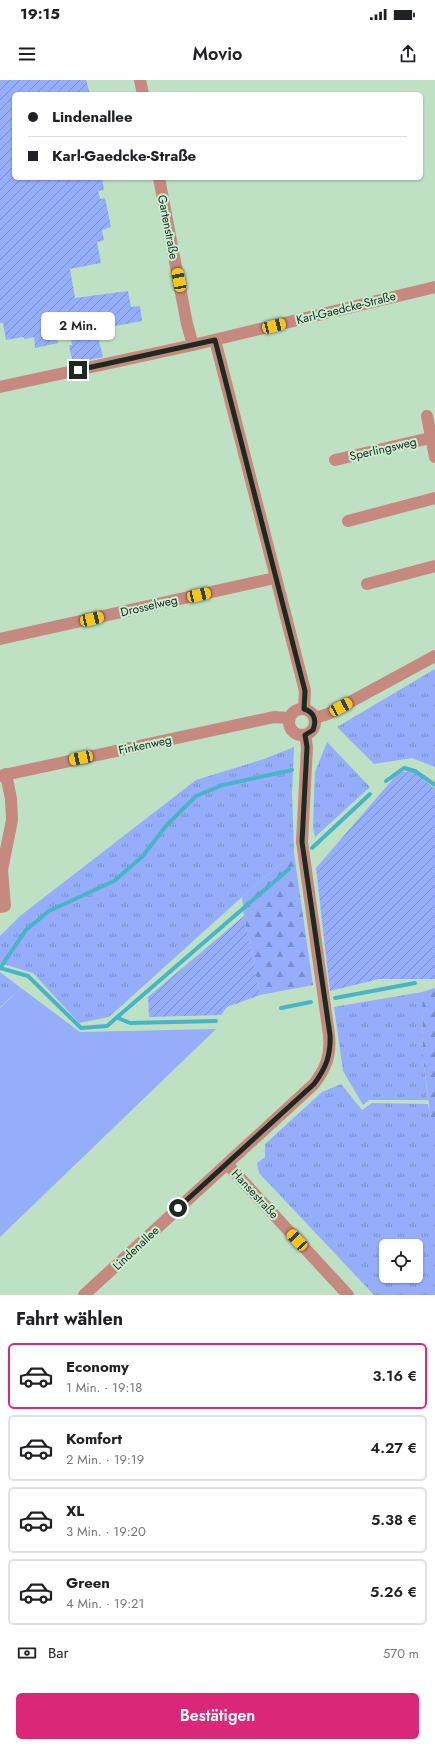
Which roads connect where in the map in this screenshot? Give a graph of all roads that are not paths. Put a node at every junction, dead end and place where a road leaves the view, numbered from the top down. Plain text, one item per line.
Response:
1 (140, 80) edge
2 (143, 92) edge
3 (159, 180) edge
4 (435, 287) edge
5 (215, 340) junction
6 (194, 345) junction
7 (0, 387) edge
8 (427, 416) dead end
9 (433, 437) edge
10 (435, 457) edge
11 (335, 460) dead end
12 (435, 498) edge
13 (348, 521) dead end
14 (435, 566) edge
15 (275, 578) junction
16 (367, 584) dead end
17 (0, 639) edge
18 (435, 656) edge
19 (304, 709) junction
20 (289, 718) junction
21 (315, 718) junction
22 (305, 735) junction
23 (3, 775) edge
24 (2, 907) edge
25 (227, 1164) junction
26 (84, 1295) edge
27 (348, 1295) edge

1 - 2 street
3 - 6 street, Gartenstraße
4 - 5 street, Karl-Gaedcke-Straße
5 - 6 street, Karl-Gaedcke-Straße
5 - 15 street
6 - 7 street, Karl-Gaedcke-Straße
8 - 9 street, Sperlingsweg
9 - 10 street, Sperlingsweg
9 - 11 street, Sperlingsweg
12 - 13 street
14 - 16 street
15 - 17 street, Drosselweg
15 - 19 street
18 - 21 street
19 - 20 street
19 - 21 street
20 - 22 street
20 - 23 street, Finkenweg
21 - 22 street
22 - 25 street, Lindenallee
23 - 24 street
25 - 26 street, Lindenallee
25 - 27 street, Hansestraße

